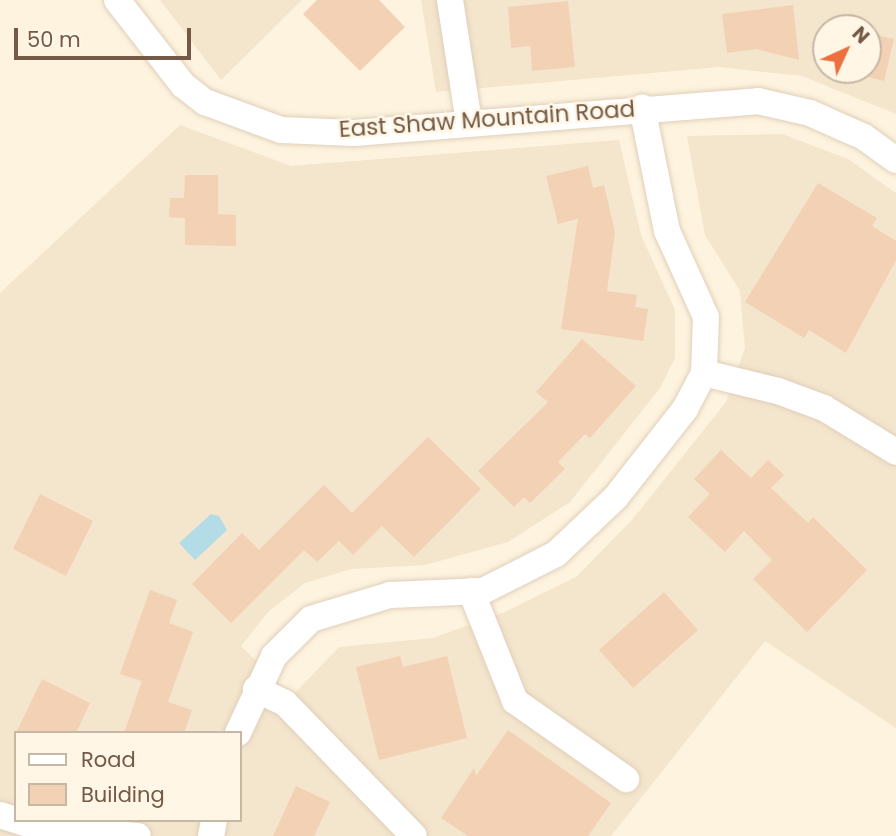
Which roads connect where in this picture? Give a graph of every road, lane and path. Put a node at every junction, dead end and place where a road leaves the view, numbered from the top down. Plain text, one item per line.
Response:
1 (117, 0) edge
2 (450, 0) edge
3 (642, 107) junction
4 (469, 123) junction
5 (896, 160) edge
6 (705, 373) junction
7 (896, 452) edge
8 (471, 591) junction
9 (256, 689) junction
10 (239, 731) edge
11 (626, 779) dead end
12 (20, 822) edge
13 (138, 836) edge
14 (414, 836) edge

1 - 4 street, East Shaw Mountain Road
2 - 4 street
3 - 4 street, East Shaw Mountain Road
3 - 5 street, East Shaw Mountain Road
3 - 6 street
6 - 7 street
6 - 8 street
8 - 9 street
8 - 11 street
9 - 10 street
9 - 14 street
12 - 13 street

